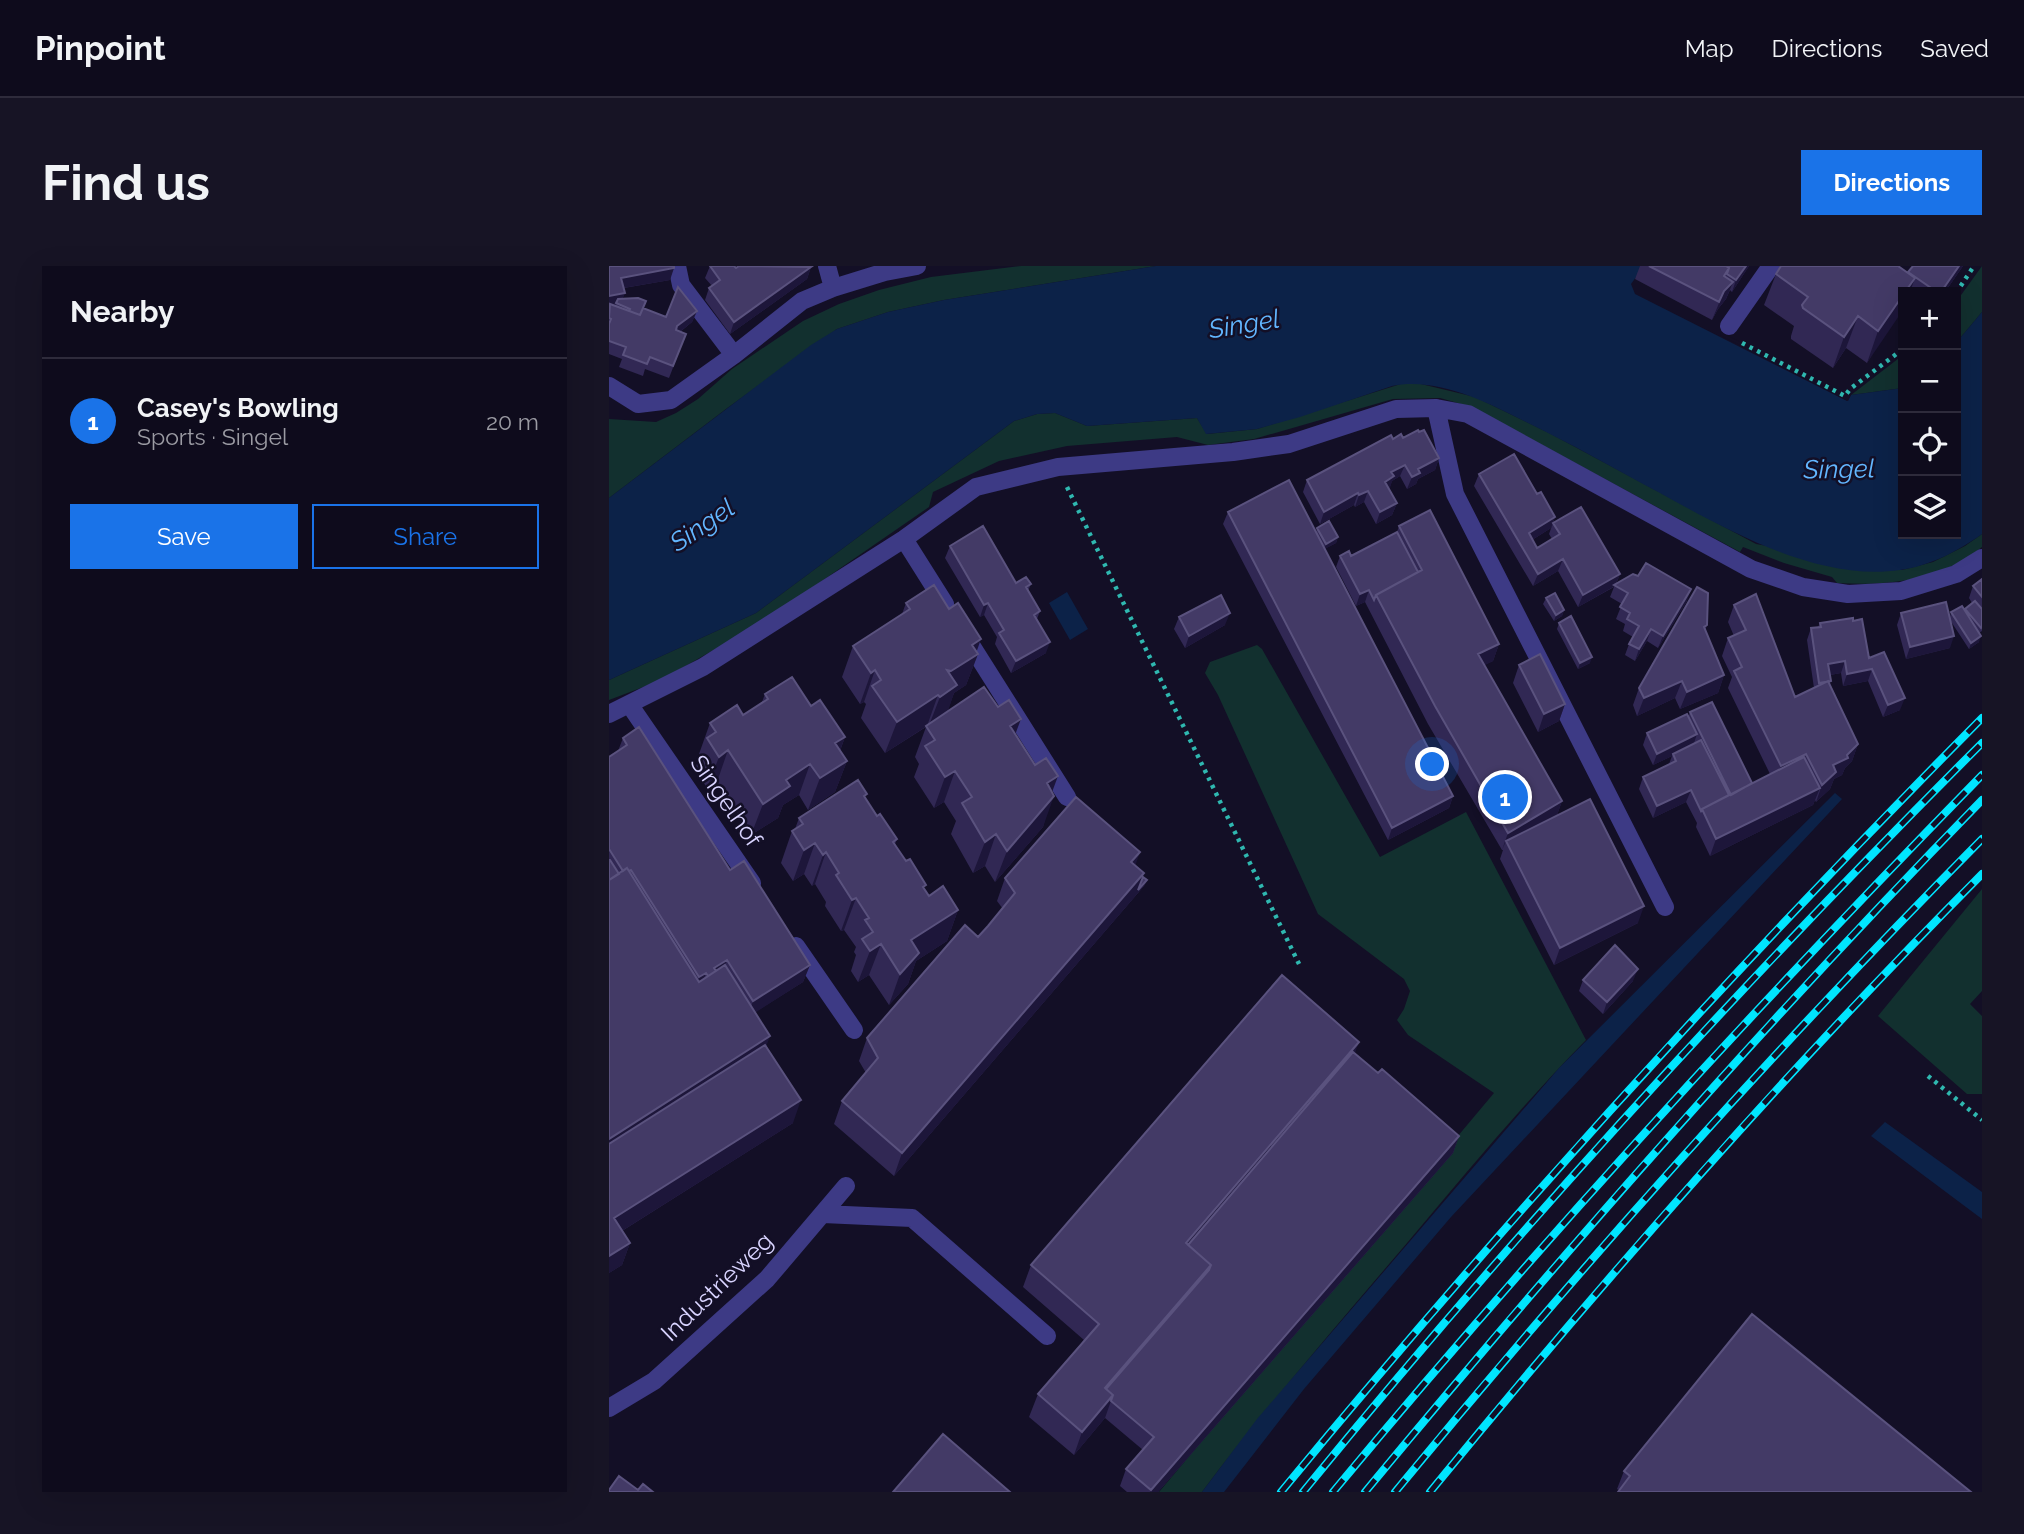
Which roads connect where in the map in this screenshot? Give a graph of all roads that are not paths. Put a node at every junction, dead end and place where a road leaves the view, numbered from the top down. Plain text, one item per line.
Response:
1 (677, 266) edge
2 (827, 266) edge
3 (917, 266) edge
4 (1771, 266) edge
5 (833, 288) junction
6 (1733, 333) road end
7 (734, 355) junction
8 (609, 386) edge
9 (1436, 408) junction
10 (904, 539) junction
11 (1982, 558) edge
12 (629, 704) junction
13 (609, 714) edge
14 (1067, 797) dead end
15 (761, 895) edge
16 (1665, 907) dead end
17 (784, 929) edge
18 (854, 1030) dead end
19 (846, 1186) dead end
20 (823, 1214) junction
21 (1047, 1336) dead end
22 (609, 1408) edge

1 - 7 street
2 - 5 street
3 - 5 street
4 - 6 street
5 - 7 street
7 - 8 street
9 - 10 street
9 - 11 street
9 - 16 street
10 - 12 street
10 - 14 street
12 - 13 street
12 - 15 street, Singelhof
17 - 18 street
19 - 20 street, Industrieweg
20 - 21 street
20 - 22 street, Industrieweg

